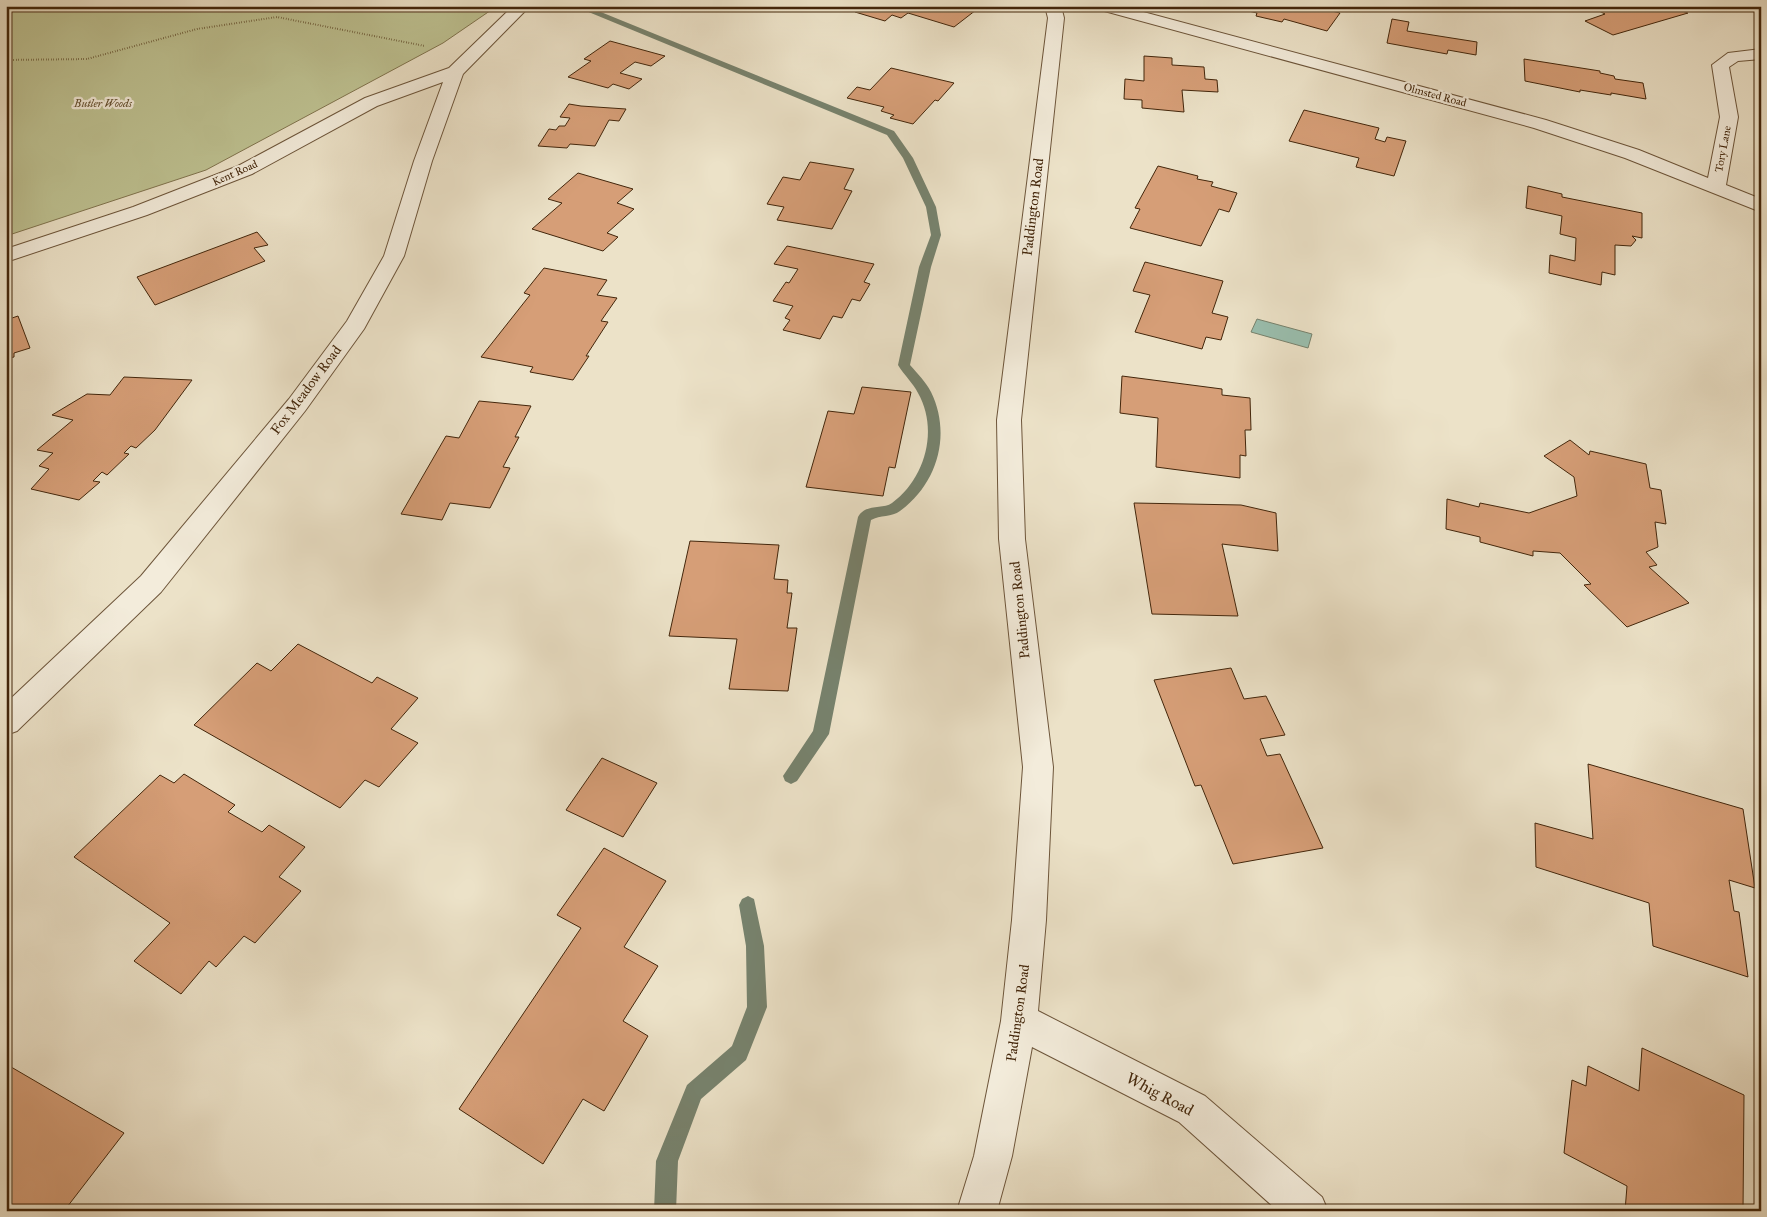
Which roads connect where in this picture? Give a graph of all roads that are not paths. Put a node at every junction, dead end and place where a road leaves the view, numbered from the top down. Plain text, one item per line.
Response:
1 (522, 6) edge
2 (1053, 6) edge
3 (1102, 6) edge
4 (1761, 54) edge
5 (462, 63) junction
6 (1716, 187) junction
7 (1761, 206) edge
8 (6, 256) edge
9 (6, 722) edge
10 (1019, 1021) junction
11 (977, 1211) edge
12 (1308, 1211) edge

1 - 5 street, Fox Meadow Road
2 - 10 street, Paddington Road
3 - 6 street, Olmsted Road
4 - 6 street, Tory Lane
5 - 8 street, Kent Road
5 - 9 street, Fox Meadow Road
6 - 7 street, Olmsted Road
10 - 11 street, Paddington Road
10 - 12 street, Whig Road

